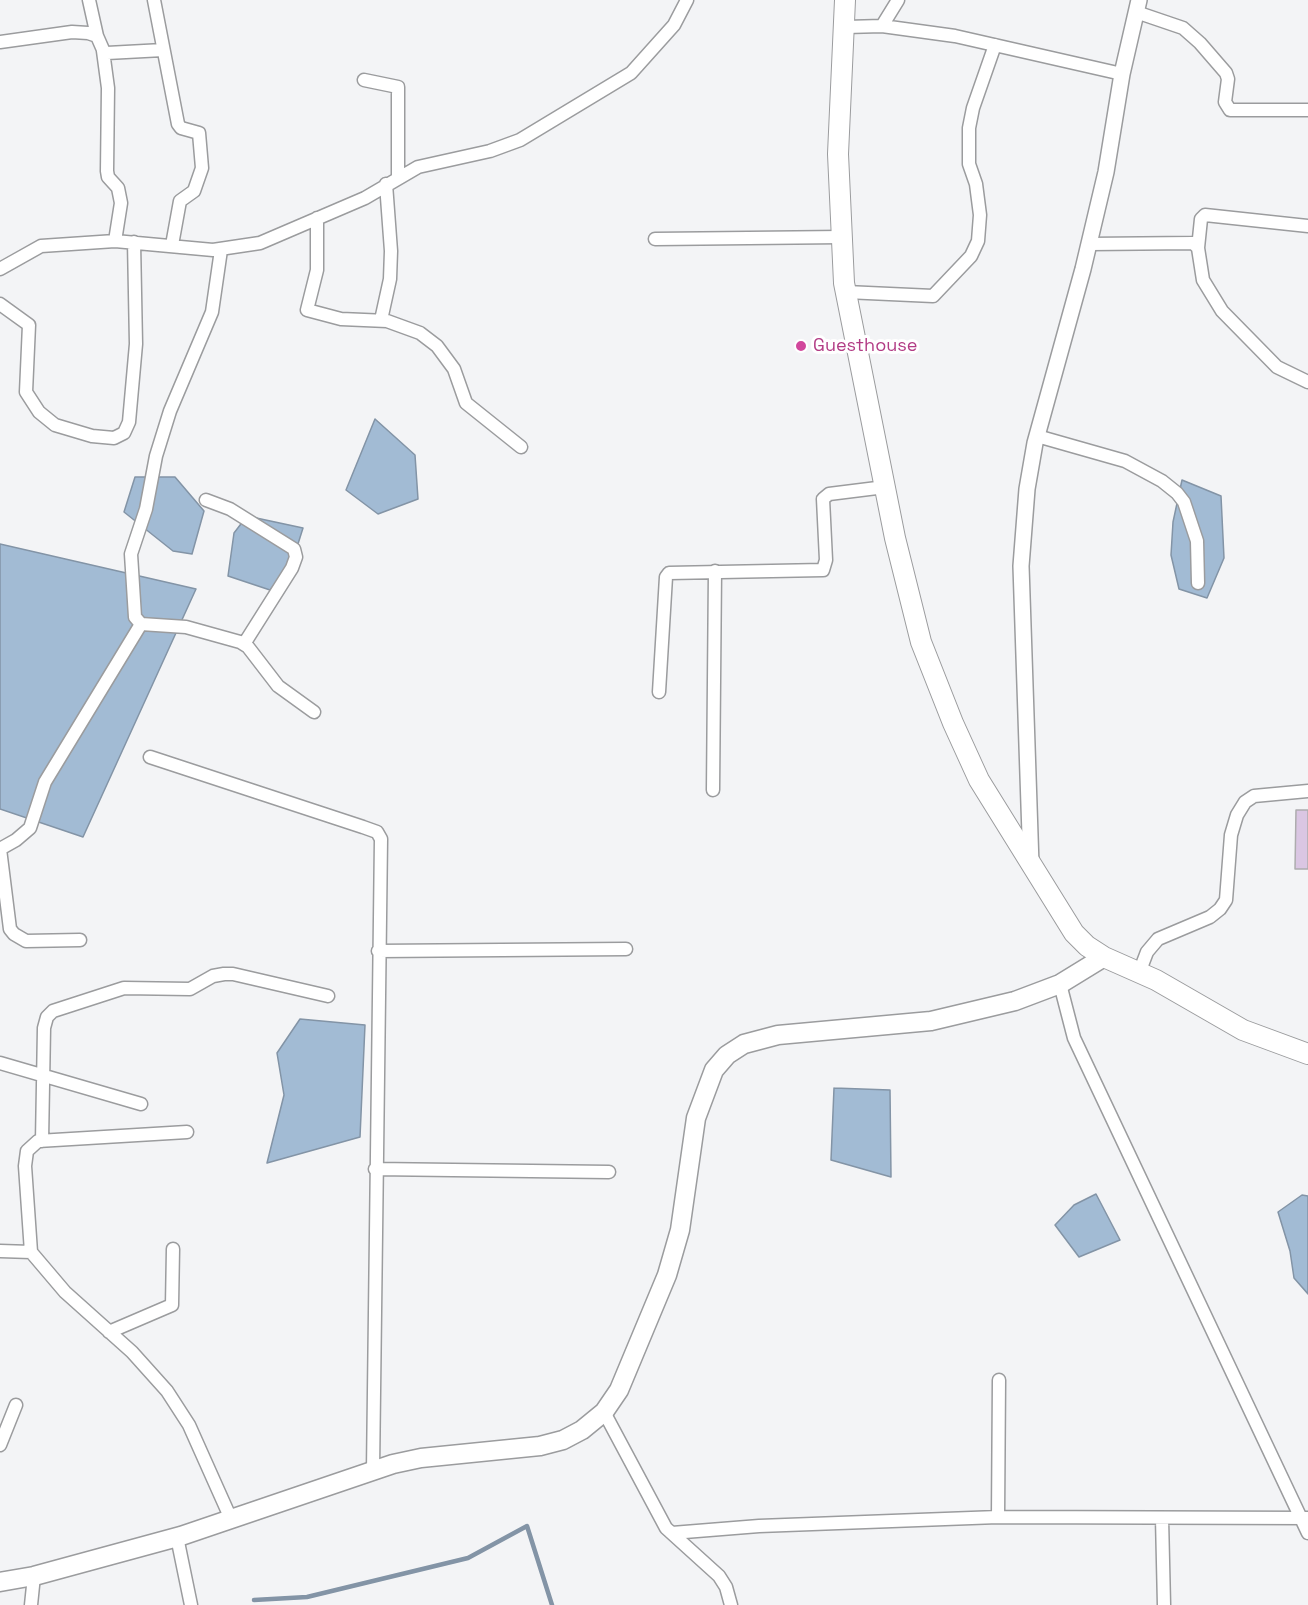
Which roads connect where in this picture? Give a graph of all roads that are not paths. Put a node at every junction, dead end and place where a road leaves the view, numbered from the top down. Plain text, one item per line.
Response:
1 (89, 0) edge
2 (154, 0) edge
3 (687, 0) edge
4 (845, 0) edge
5 (898, 0) edge
6 (1138, 6) edge
7 (882, 26) junction
8 (846, 27) junction
9 (97, 36) junction
10 (0, 42) edge
11 (995, 45) junction
12 (163, 50) junction
13 (103, 51) junction
14 (1122, 74) junction
15 (363, 80) dead end
16 (1308, 110) edge
17 (398, 176) junction
18 (386, 184) junction
19 (317, 218) junction
20 (1308, 226) edge
21 (842, 237) junction
22 (655, 238) dead end
23 (115, 241) junction
24 (134, 242) junction
25 (1089, 244) junction
26 (172, 246) junction
27 (1198, 248) junction
28 (221, 250) junction
29 (0, 269) edge
30 (846, 292) junction
31 (0, 304) edge
32 (381, 320) junction
33 (1308, 382) edge
34 (1037, 436) junction
35 (521, 447) dead end
36 (885, 487) junction
37 (206, 500) dead end
38 (716, 572) junction
39 (1198, 583) dead end
40 (141, 624) junction
41 (244, 644) junction
42 (659, 693) dead end
43 (314, 712) dead end
44 (150, 757) dead end
45 (712, 790) dead end
46 (1308, 791) edge
47 (1031, 865) junction
48 (80, 940) dead end
49 (626, 949) dead end
50 (378, 951) junction
51 (1104, 957) junction
52 (1140, 973) junction
53 (1060, 984) junction
54 (328, 996) dead end
55 (1308, 1054) edge
56 (0, 1063) edge
57 (45, 1076) junction
58 (141, 1104) dead end
59 (187, 1132) dead end
60 (42, 1141) junction
61 (375, 1169) junction
62 (609, 1172) dead end
63 (173, 1249) dead end
64 (0, 1251) edge
65 (31, 1252) junction
66 (109, 1332) junction
67 (999, 1380) dead end
68 (16, 1405) dead end
69 (604, 1412) junction
70 (0, 1445) edge
71 (373, 1470) junction
72 (998, 1517) junction
73 (1162, 1518) junction
74 (1305, 1518) edge
75 (231, 1519) junction
76 (672, 1533) junction
77 (1308, 1533) edge
78 (177, 1537) junction
79 (34, 1576) junction
80 (0, 1582) edge
81 (31, 1605) edge
82 (191, 1605) edge
83 (731, 1605) edge
84 (1164, 1605) edge

1 - 9 street
2 - 12 street
3 - 17 street
4 - 8 main road
5 - 7 street
6 - 14 street
6 - 16 street
7 - 8 street
7 - 11 street
8 - 21 main road
9 - 10 street
9 - 13 street
11 - 14 street
11 - 30 street
12 - 13 street
12 - 26 street
13 - 23 street
14 - 25 street
15 - 17 street
17 - 18 street
18 - 19 street
18 - 32 street
19 - 28 street
19 - 32 street
20 - 27 street
21 - 22 street
21 - 30 main road
23 - 24 street
23 - 29 street
24 - 26 street
24 - 31 street
25 - 27 street
25 - 34 street
26 - 28 street
27 - 33 street
28 - 40 street
30 - 36 main road
32 - 35 street
34 - 39 street
34 - 47 street
36 - 38 street
36 - 47 main road
37 - 41 street
38 - 42 street
38 - 45 street
40 - 41 street
40 - 48 street
41 - 43 street
44 - 50 street
46 - 52 street
47 - 51 main road
49 - 50 street
50 - 61 street
51 - 52 main road
51 - 53 main road
52 - 55 main road
53 - 69 main road
53 - 74 street
54 - 57 street
56 - 57 street
57 - 58 street
57 - 60 street
59 - 60 street
60 - 65 street
61 - 62 street
61 - 71 street
63 - 66 street
64 - 65 street
65 - 66 street
66 - 75 street
67 - 72 street
68 - 70 street
69 - 71 main road
69 - 76 street
71 - 75 main road
72 - 73 street
72 - 76 street
73 - 74 street
73 - 84 street
74 - 77 street
75 - 78 main road
76 - 83 street
78 - 79 main road
78 - 82 street
79 - 80 main road
79 - 81 street

